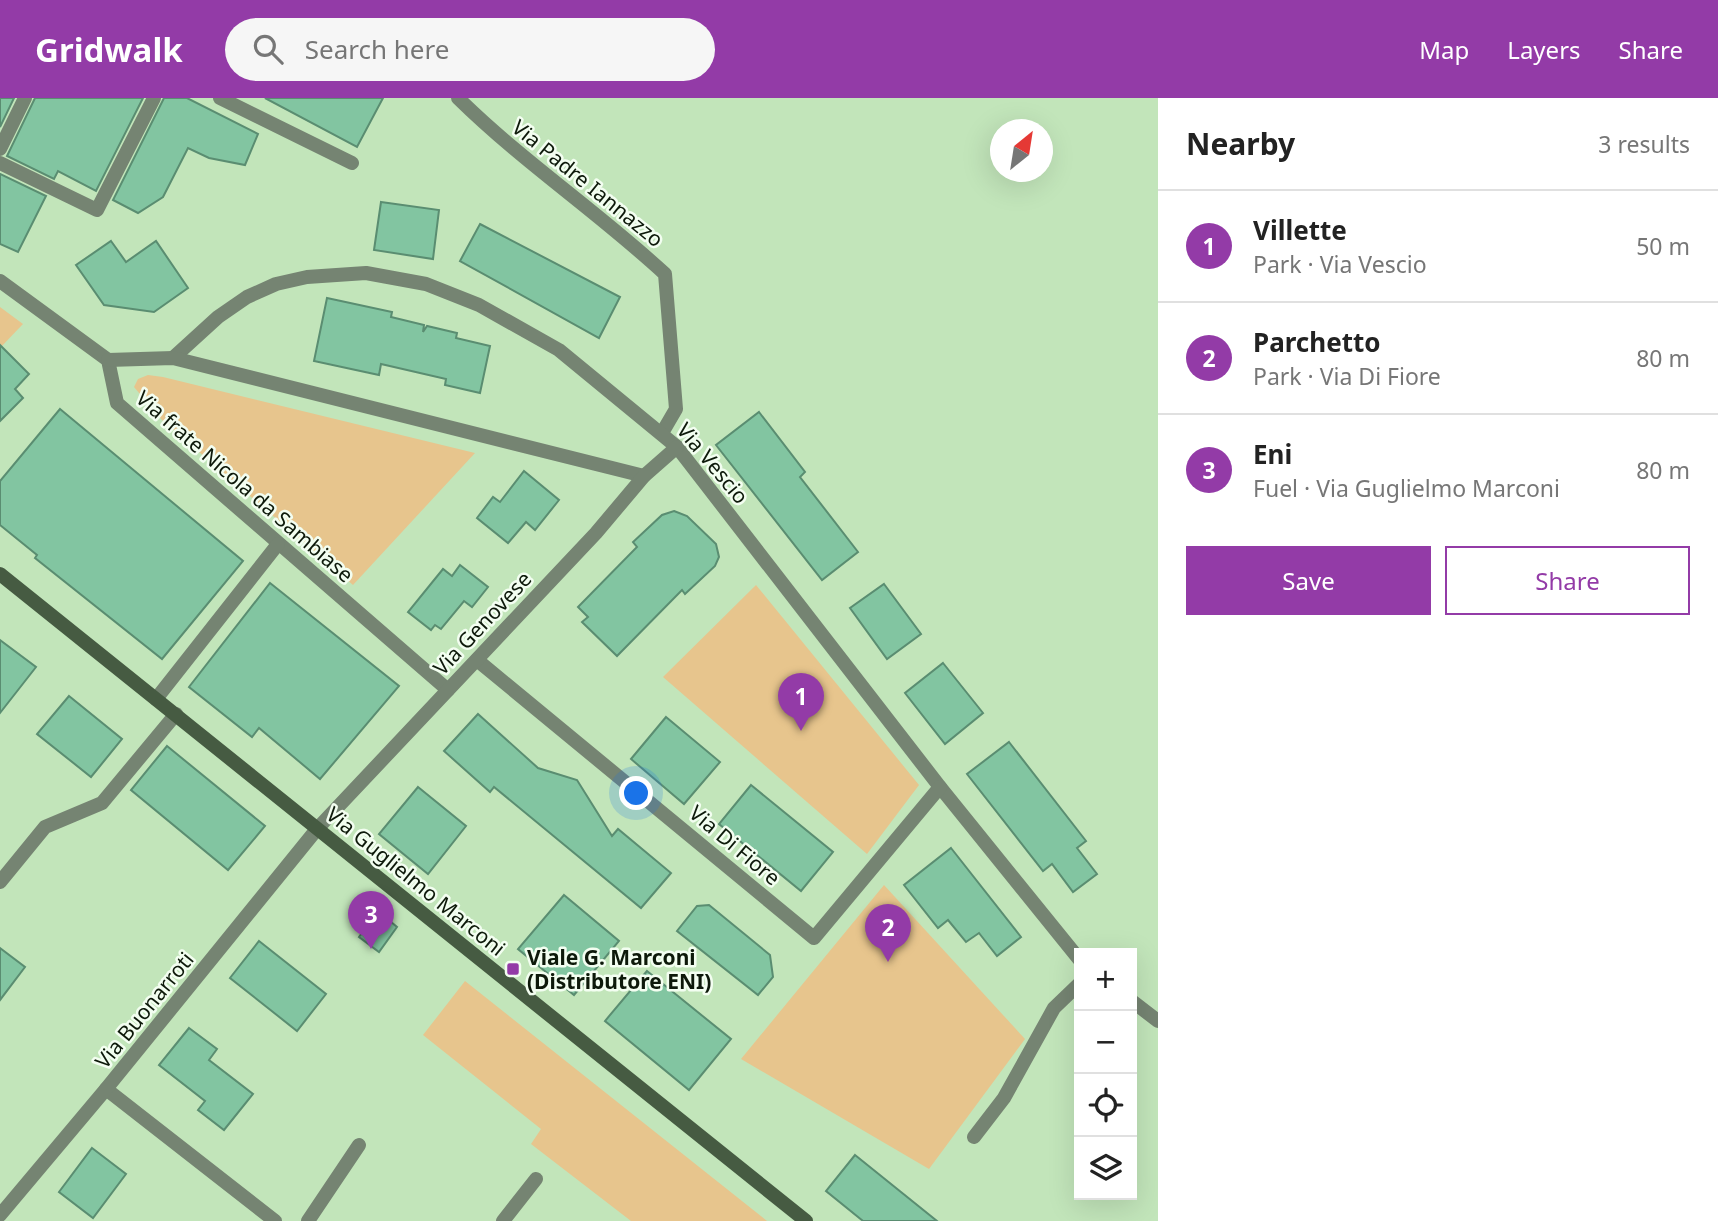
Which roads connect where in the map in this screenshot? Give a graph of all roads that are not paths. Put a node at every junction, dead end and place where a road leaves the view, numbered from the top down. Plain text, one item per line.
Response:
1 (25, 98) edge
2 (154, 98) edge
3 (220, 98) edge
4 (462, 100) edge
5 (0, 149) edge
6 (0, 163) edge
7 (352, 163) dead end
8 (0, 281) edge
9 (173, 358) junction
10 (108, 360) junction
11 (662, 433) junction
12 (677, 447) junction
13 (644, 476) junction
14 (278, 544) junction
15 (0, 574) edge
16 (477, 660) junction
17 (448, 690) junction
18 (156, 699) junction
19 (176, 714) junction
20 (940, 787) junction
21 (317, 829) junction
22 (0, 882) edge
23 (1074, 953) edge
24 (1074, 989) edge
25 (1137, 1005) edge
26 (1158, 1021) edge
27 (107, 1089) junction
28 (974, 1137) dead end
29 (359, 1145) dead end
30 (536, 1179) dead end
31 (0, 1215) edge
32 (275, 1221) edge
33 (308, 1221) edge
34 (503, 1221) edge
35 (806, 1221) edge

1 - 5 street
2 - 6 street
3 - 7 street
4 - 11 street, Via Padre Iannazzo
8 - 10 street
9 - 10 street
9 - 11 street, Via Vescio
9 - 13 street
10 - 14 street, Via frate Nicola da Sambiase
11 - 12 street, Via Vescio
12 - 13 street, Via Genovese
12 - 20 street, Via Vescio
13 - 16 street, Via Genovese
14 - 17 street, Via frate Nicola da Sambiase
14 - 18 street
15 - 18 main road, Via Guglielmo Marconi
16 - 17 street, Via Genovese
16 - 20 street, Via Di Fiore
17 - 21 street, Via Genovese
18 - 19 main road, Via Guglielmo Marconi
19 - 21 main road, Via Guglielmo Marconi
19 - 22 street
20 - 23 street, Via Vescio
21 - 27 street, Via Buonarroti
21 - 35 main road, Via Guglielmo Marconi
24 - 28 street
25 - 26 street
27 - 31 street, Via Buonarroti
27 - 32 street
29 - 33 street
30 - 34 street

